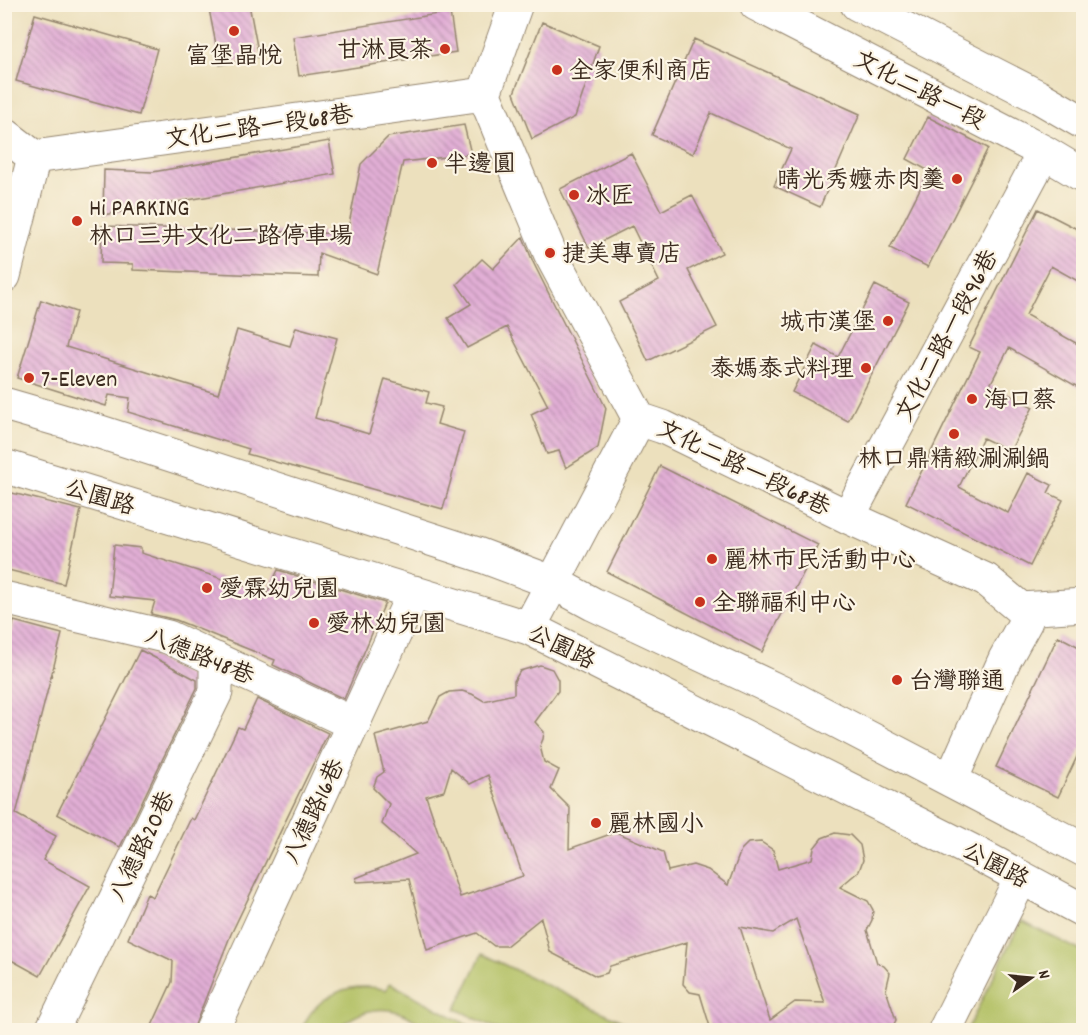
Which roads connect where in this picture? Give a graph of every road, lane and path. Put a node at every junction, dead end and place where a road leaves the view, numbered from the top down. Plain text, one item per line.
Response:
1 (516, 4) edge
2 (756, 4) edge
3 (857, 4) edge
4 (484, 94) junction
5 (1083, 123) edge
6 (4, 134) edge
7 (1044, 152) junction
8 (34, 157) junction
9 (1083, 176) edge
10 (4, 276) edge
11 (4, 404) edge
12 (639, 419) junction
13 (4, 466) edge
14 (848, 517) junction
15 (554, 583) junction
16 (414, 592) junction
17 (4, 598) edge
18 (1083, 605) edge
19 (1021, 609) junction
20 (530, 628) junction
21 (216, 658) junction
22 (354, 724) junction
23 (951, 780) junction
24 (1083, 850) edge
25 (1022, 878) junction
26 (1083, 911) edge
27 (52, 1030) edge
28 (212, 1030) edge
29 (945, 1030) edge

1 - 4 street
2 - 7 street, 文化二路一段
3 - 5 street, 文化二路一段
4 - 8 street, 文化二路一段68巷
4 - 12 street, 文化二路一段68巷
6 - 8 street
7 - 9 street, 文化二路一段
7 - 14 street, 文化二路一段96巷
8 - 10 street
11 - 15 street
12 - 14 street, 文化二路一段68巷
12 - 15 street, 文化二路一段68巷
13 - 16 street, 公園路
14 - 19 street, 文化二路一段68巷
15 - 20 street, 文化二路一段68巷
15 - 23 street
16 - 20 street, 公園路
16 - 22 street, 八德路16巷
17 - 21 street, 八德路48巷
18 - 19 street
19 - 23 street
20 - 25 street, 公園路
21 - 22 street, 八德路48巷
21 - 27 street, 八德路20巷
22 - 28 street, 八德路16巷
23 - 24 street
25 - 26 street, 公園路
25 - 29 street

